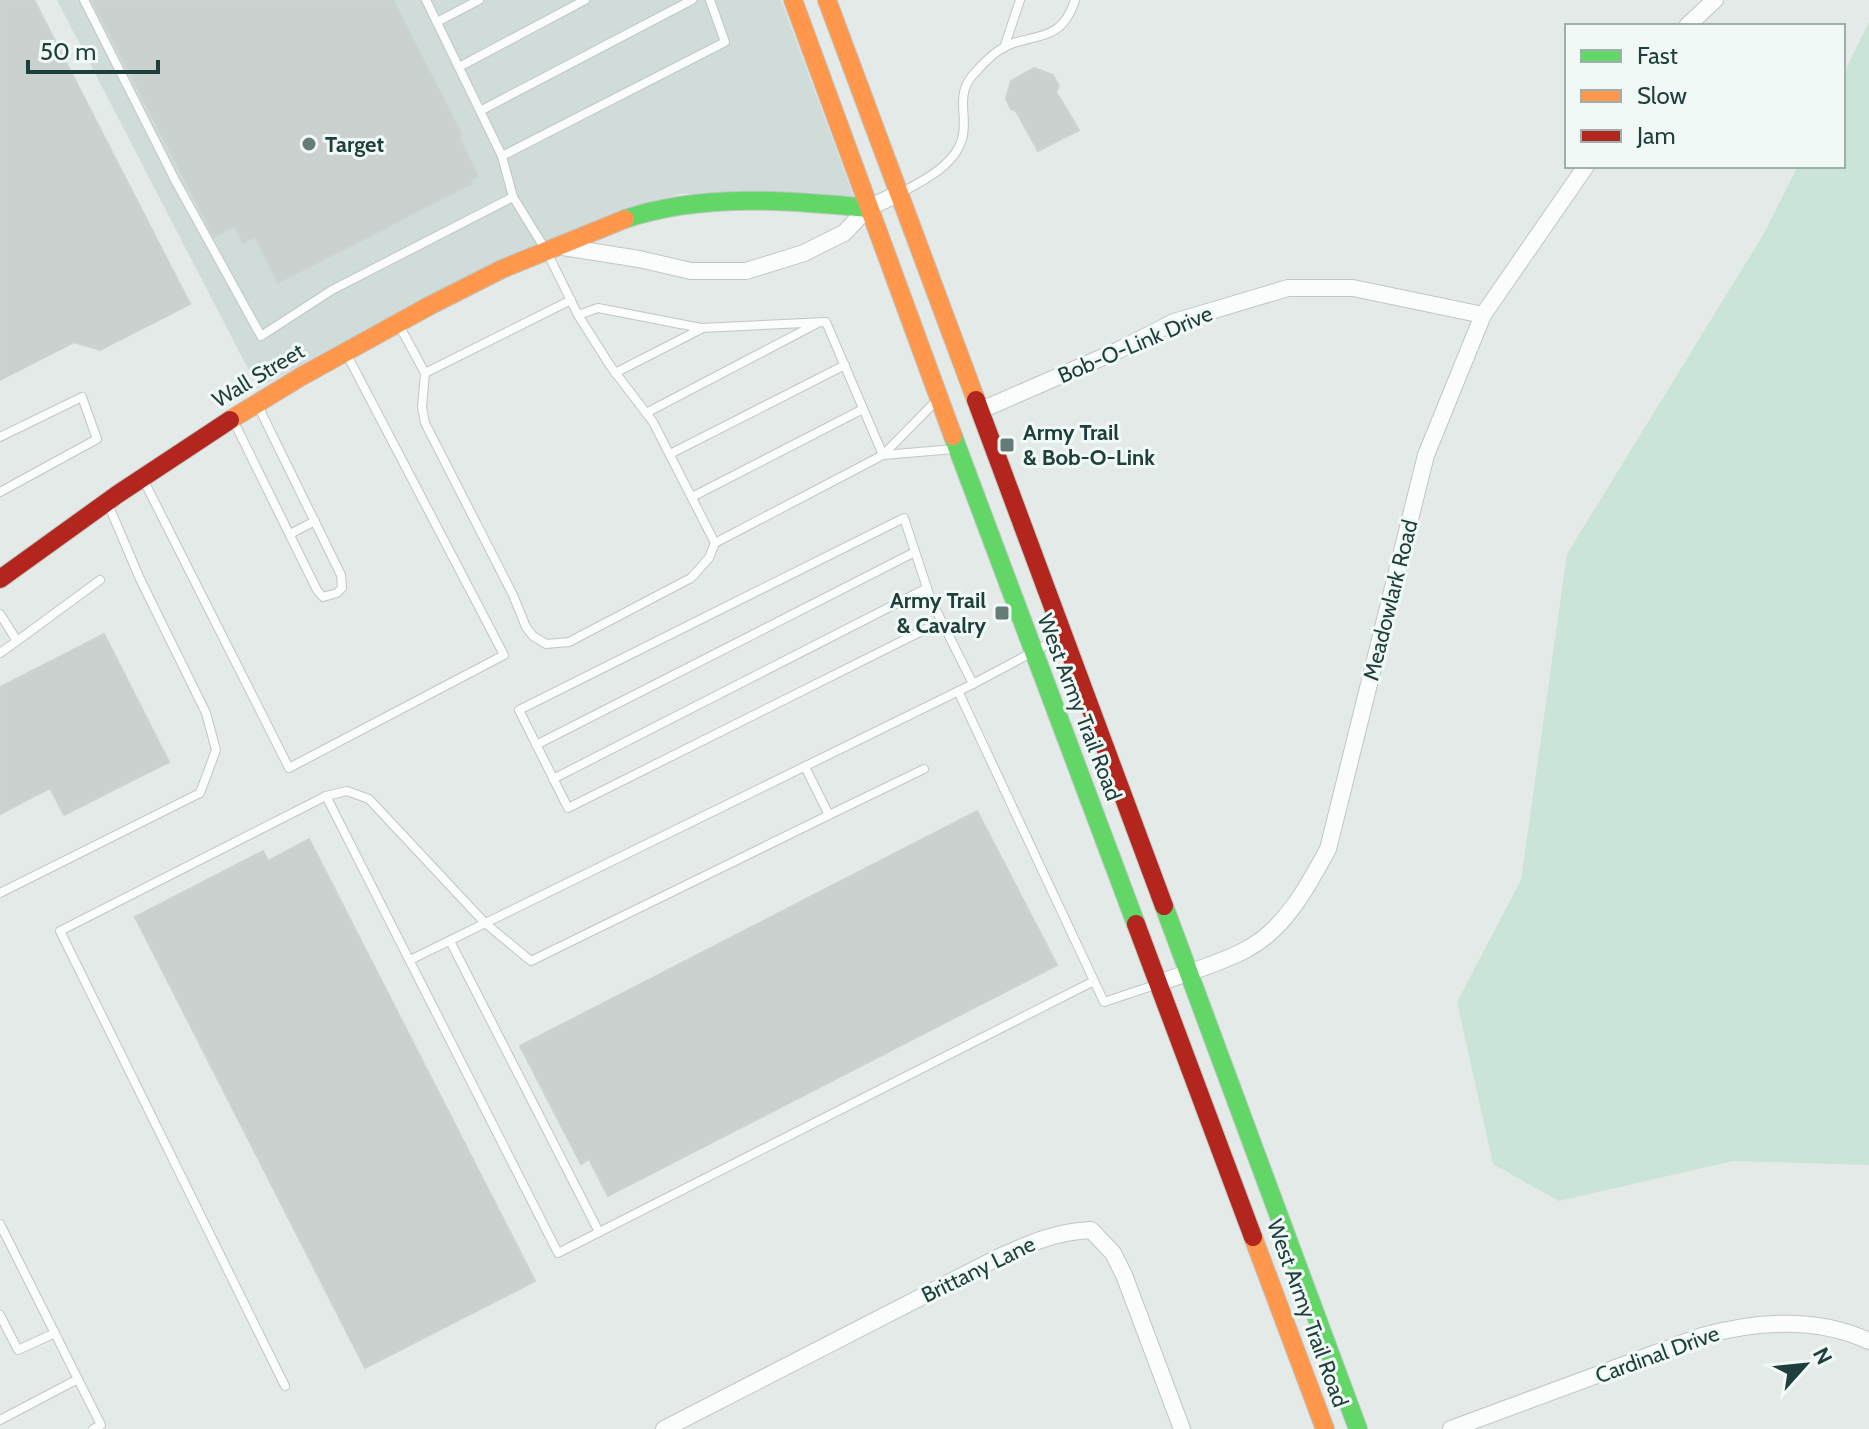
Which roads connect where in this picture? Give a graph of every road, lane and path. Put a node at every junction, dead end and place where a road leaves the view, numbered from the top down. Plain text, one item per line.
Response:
1 (84, 0) edge
2 (426, 0) edge
3 (479, 0) edge
4 (585, 0) edge
5 (692, 0) edge
6 (710, 0) edge
7 (793, 0) edge
8 (827, 0) edge
9 (1020, 0) edge
10 (1075, 0) edge
11 (1715, 0) edge
12 (437, 22) junction
13 (1689, 24) edge
14 (1004, 48) junction
15 (459, 67) junction
16 (480, 111) junction
17 (502, 156) junction
18 (1585, 168) edge
19 (898, 194) junction
20 (513, 197) junction
21 (868, 208) junction
22 (554, 249) junction
23 (571, 300) junction
24 (578, 315) junction
25 (1483, 315) junction
26 (398, 322) junction
27 (820, 322) junction
28 (703, 328) junction
29 (345, 351) junction
30 (845, 365) junction
31 (425, 373) junction
32 (615, 373) junction
33 (938, 398) junction
34 (256, 403) junction
35 (863, 409) junction
36 (979, 411) junction
37 (646, 413) junction
38 (232, 418) junction
39 (0, 437) edge
40 (958, 449) junction
41 (670, 454) junction
42 (883, 455) junction
43 (142, 476) junction
44 (0, 492) edge
45 (692, 497) junction
46 (107, 501) junction
47 (315, 521) junction
48 (290, 534) junction
49 (715, 543) junction
50 (915, 552) junction
51 (0, 579) edge
52 (100, 580) dead end
53 (927, 588) junction
54 (0, 614) edge
55 (940, 622) junction
56 (1062, 637) junction
57 (17, 641) junction
58 (1034, 652) junction
59 (0, 653) edge
60 (973, 684) junction
61 (958, 691) junction
62 (536, 745) junction
63 (805, 767) junction
64 (924, 769) dead end
65 (553, 779) junction
66 (326, 796) junction
67 (829, 815) junction
68 (0, 893) edge
69 (485, 923) junction
70 (450, 941) junction
71 (410, 960) junction
72 (1187, 973) junction
73 (1094, 981) junction
74 (1159, 983) junction
75 (0, 1224) edge
76 (599, 1232) junction
77 (0, 1315) edge
78 (55, 1333) junction
79 (1869, 1341) edge
80 (78, 1379) junction
81 (285, 1386) dead end
82 (0, 1420) edge
83 (671, 1427) edge
84 (93, 1429) edge
85 (1182, 1429) edge
86 (1325, 1429) edge
87 (1358, 1429) edge
88 (1451, 1429) edge

1 - 20 lane
2 - 12 lane
3 - 12 lane
4 - 15 lane
5 - 16 lane
6 - 17 lane
7 - 21 main road, West Army Trail Road
8 - 19 main road, West Army Trail Road
9 - 14 lane
10 - 14 lane
11 - 13 street
12 - 15 lane
14 - 19 lane
15 - 16 lane
16 - 17 lane
17 - 20 lane
18 - 25 street, Meadowlark Road
19 - 21 street, Wall Street
19 - 36 main road, West Army Trail Road
20 - 22 lane
21 - 22 main road, Wall Street
21 - 22 street, Wall Street
21 - 33 main road, West Army Trail Road
22 - 23 lane
22 - 26 main road, Wall Street
23 - 24 lane
23 - 31 lane
24 - 28 lane
24 - 32 lane
25 - 36 street, Bob-O-Link Drive
25 - 72 street, Meadowlark Road
26 - 29 main road, Wall Street
26 - 31 lane
27 - 28 lane
27 - 30 lane
27 - 37 lane
28 - 32 lane
29 - 34 main road, Wall Street
29 - 43 lane
30 - 35 lane
30 - 41 lane
31 - 49 lane
32 - 37 lane
33 - 40 main road, West Army Trail Road
33 - 42 lane
34 - 38 main road, Wall Street
34 - 47 lane
35 - 42 lane
35 - 45 lane
36 - 56 main road, West Army Trail Road
37 - 41 lane
38 - 43 main road, Wall Street
38 - 48 lane
39 - 44 lane
40 - 42 lane
40 - 58 main road, West Army Trail Road
41 - 45 lane
42 - 49 lane
43 - 46 main road, Wall Street
45 - 49 lane
46 - 51 main road, Wall Street
46 - 68 lane
47 - 48 lane
47 - 48 lane
50 - 53 lane
50 - 62 lane
50 - 62 lane
52 - 57 lane
53 - 55 lane
53 - 65 lane
54 - 57 lane
55 - 60 lane
55 - 65 lane
56 - 58 lane
56 - 72 main road, West Army Trail Road
57 - 59 lane
58 - 60 lane
58 - 74 main road, West Army Trail Road
60 - 61 lane
61 - 63 lane
61 - 73 lane
62 - 65 lane
63 - 67 lane
63 - 69 lane
64 - 67 lane
66 - 69 lane
66 - 71 lane
66 - 81 lane
67 - 69 lane
69 - 70 lane
70 - 71 lane
70 - 76 lane
71 - 76 lane
72 - 74 street, Meadowlark Road
72 - 87 main road, West Army Trail Road
73 - 74 lane
73 - 76 lane
74 - 86 main road, West Army Trail Road
75 - 78 lane
77 - 78 lane
78 - 80 lane
79 - 88 street, Cardinal Drive
80 - 82 lane
80 - 84 lane
83 - 85 street, Brittany Lane

